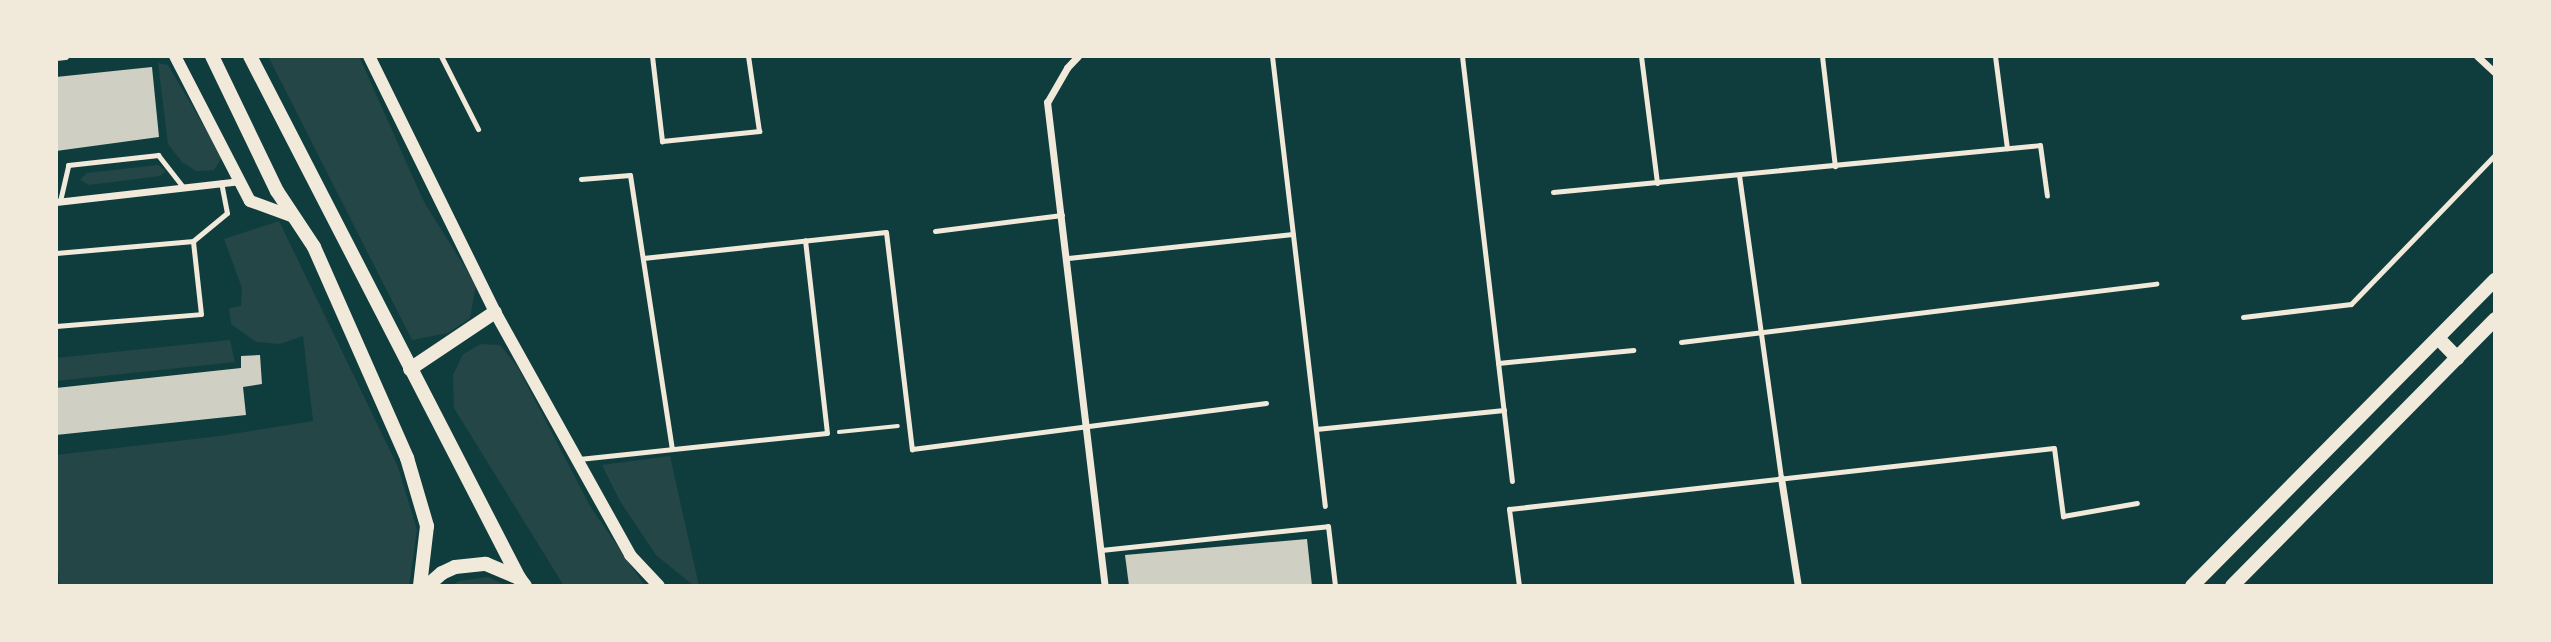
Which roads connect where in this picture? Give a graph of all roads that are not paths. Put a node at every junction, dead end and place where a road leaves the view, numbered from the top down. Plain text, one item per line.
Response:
1 (65, 56) edge
2 (175, 56) edge
3 (212, 56) edge
4 (250, 56) edge
5 (369, 56) edge
6 (441, 56) edge
7 (652, 56) edge
8 (748, 56) edge
9 (1078, 56) edge
10 (1272, 56) edge
11 (1462, 56) edge
12 (1641, 56) edge
13 (1822, 56) edge
14 (1995, 56) edge
15 (2477, 56) edge
16 (56, 57) edge
17 (2495, 73) edge
18 (478, 129) dead end
19 (2007, 148) junction
20 (2495, 155) edge
21 (1835, 166) junction
22 (1739, 175) junction
23 (581, 180) dead end
24 (240, 181) junction
25 (221, 183) junction
26 (1657, 183) junction
27 (183, 187) junction
28 (1553, 192) dead end
29 (2047, 196) dead end
30 (58, 201) edge
31 (1062, 215) junction
32 (294, 217) junction
33 (935, 231) dead end
34 (1293, 234) junction
35 (805, 240) junction
36 (193, 241) junction
37 (56, 253) edge
38 (643, 258) junction
39 (1068, 258) junction
40 (2495, 280) edge
41 (2156, 284) dead end
42 (495, 312) junction
43 (2243, 317) dead end
44 (2495, 319) edge
45 (56, 326) edge
46 (1761, 334) junction
47 (2438, 338) junction
48 (1681, 342) dead end
49 (1633, 350) dead end
50 (2457, 358) junction
51 (1498, 363) junction
52 (410, 369) junction
53 (1266, 403) dead end
54 (1504, 410) junction
55 (1087, 427) junction
56 (1316, 429) junction
57 (672, 449) junction
58 (576, 459) junction
59 (1781, 478) junction
60 (1512, 481) dead end
61 (2137, 503) dead end
62 (1325, 506) dead end
63 (1101, 550) junction
64 (522, 582) edge
65 (420, 586) edge
66 (427, 586) edge
67 (659, 586) edge
68 (1105, 586) edge
69 (1335, 586) edge
70 (1519, 586) edge
71 (1798, 586) edge
72 (2192, 586) edge
73 (2232, 586) edge

1 - 16 street
2 - 24 street
3 - 32 main road
4 - 52 main road
5 - 42 street
6 - 18 lane
7 - 8 lane
9 - 31 street
10 - 34 lane
11 - 51 lane
12 - 26 lane
13 - 21 lane
14 - 19 lane
15 - 17 street
19 - 21 lane
19 - 29 lane
20 - 43 lane
21 - 22 lane
22 - 26 lane
22 - 46 lane
23 - 38 lane
24 - 25 street
24 - 32 street
25 - 27 street
25 - 36 lane
26 - 28 lane
27 - 30 street
27 - 30 lane
31 - 33 lane
31 - 39 street
32 - 65 main road
34 - 39 lane
34 - 56 lane
35 - 38 lane
35 - 55 lane
35 - 57 lane
36 - 37 lane
36 - 45 lane
38 - 57 lane
39 - 55 street
40 - 47 main road
41 - 46 lane
42 - 52 main road
42 - 58 street
44 - 50 main road
46 - 48 lane
46 - 59 lane
47 - 50 main road
47 - 72 main road
49 - 51 lane
50 - 73 main road
51 - 54 lane
52 - 64 main road
53 - 55 lane
54 - 56 lane
54 - 60 lane
55 - 63 street
56 - 62 lane
57 - 58 lane
58 - 67 street
59 - 61 lane
59 - 70 lane
59 - 71 street
63 - 68 street
63 - 69 lane
64 - 66 main road

